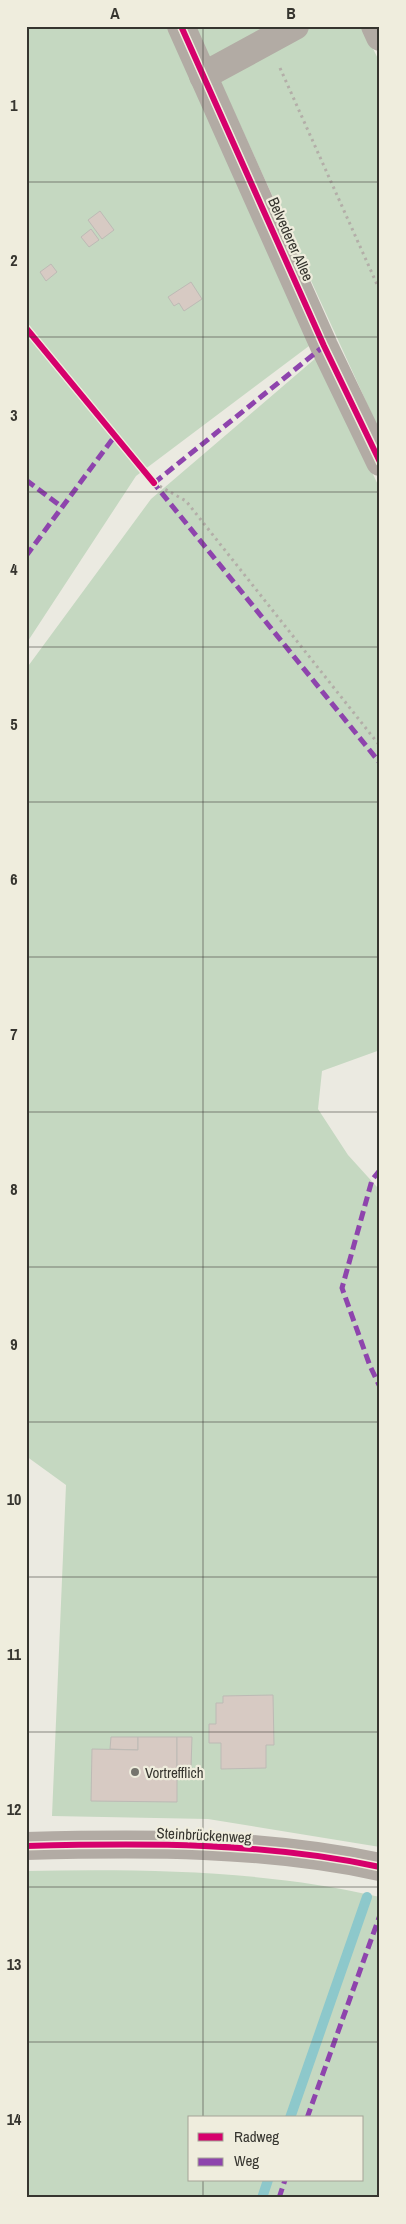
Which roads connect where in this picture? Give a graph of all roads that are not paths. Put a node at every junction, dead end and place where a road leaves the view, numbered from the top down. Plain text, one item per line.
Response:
1 (181, 26) edge
2 (295, 26) edge
3 (375, 26) edge
4 (380, 36) edge
5 (204, 76) junction
6 (380, 462) edge
7 (26, 1846) edge
8 (380, 1867) edge

1 - 5 street, Belvederer Allee
2 - 5 street
3 - 4 street
5 - 6 street, Belvederer Allee
7 - 8 street, Steinbrückenweg

